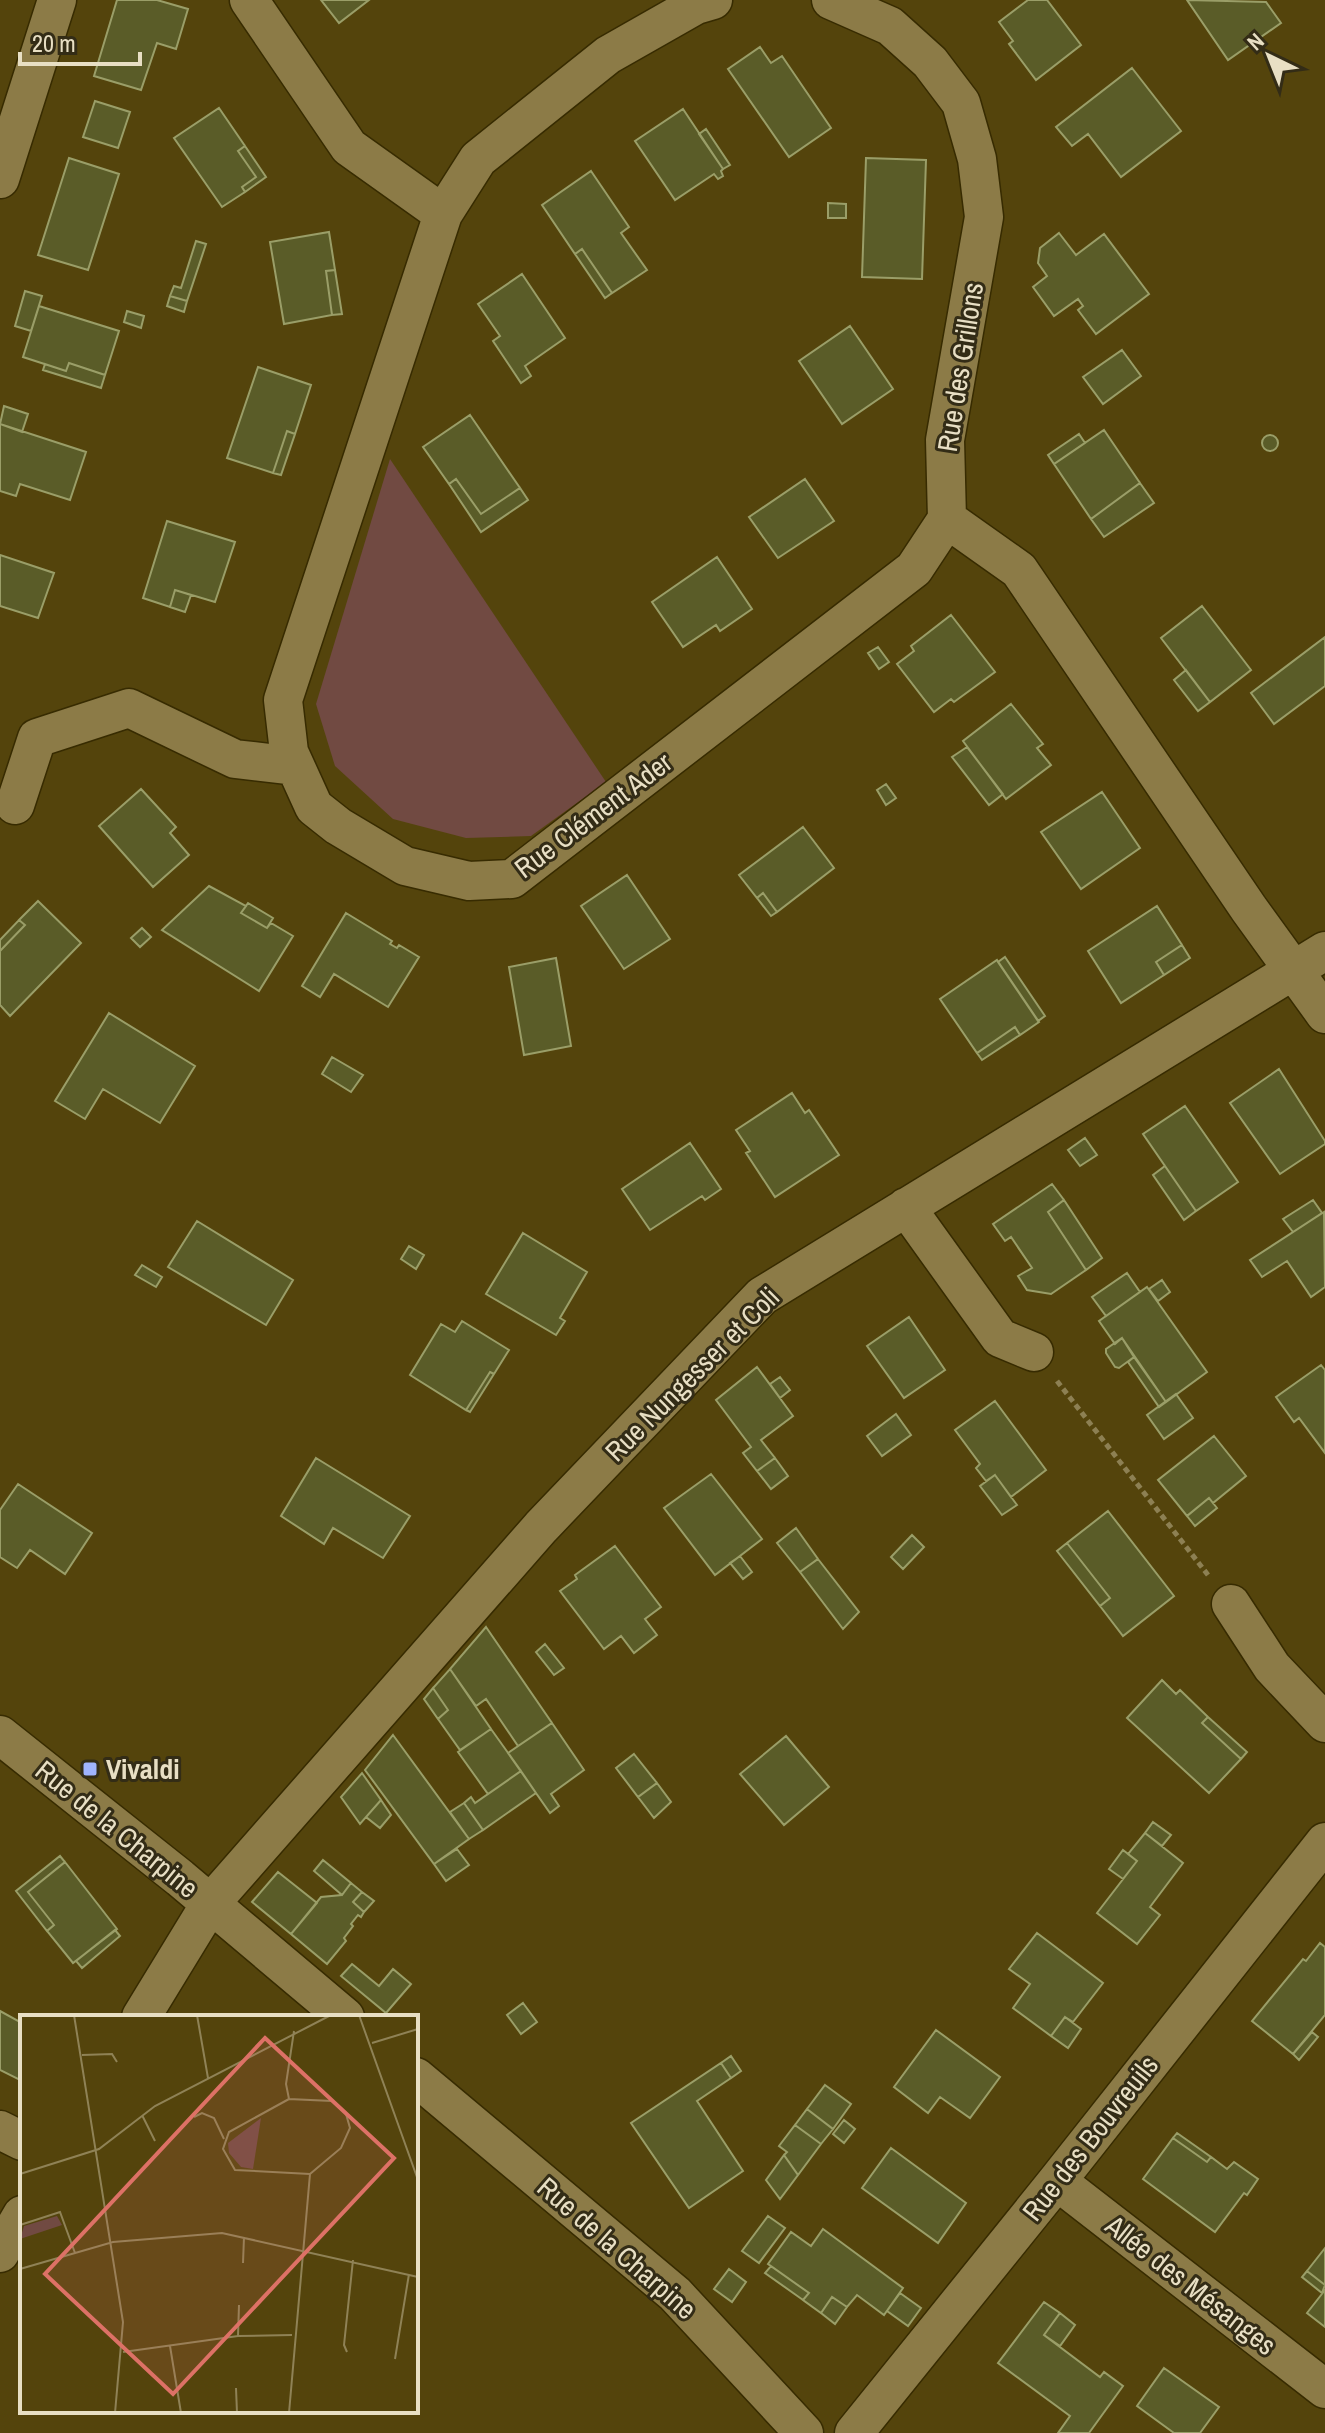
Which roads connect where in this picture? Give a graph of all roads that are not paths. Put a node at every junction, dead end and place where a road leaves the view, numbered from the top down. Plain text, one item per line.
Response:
1 (57, 0) edge
2 (249, 0) edge
3 (713, 0) edge
4 (831, 0) edge
5 (0, 179) edge
6 (443, 214) junction
7 (947, 519) junction
8 (295, 766) junction
9 (15, 805) dead end
10 (1309, 961) edge
11 (1325, 1014) edge
12 (906, 1207) junction
13 (1034, 1352) road end
14 (1231, 1604) road end
15 (1325, 1723) edge
16 (0, 1735) edge
17 (1325, 1842) edge
18 (210, 1904) junction
19 (142, 2015) edge
20 (343, 2015) edge
21 (418, 2079) edge
22 (0, 2130) edge
23 (20, 2140) edge
24 (1057, 2181) junction
25 (20, 2218) edge
26 (0, 2253) edge
27 (1325, 2389) edge
28 (804, 2433) edge
29 (854, 2433) edge

1 - 5 street
2 - 6 street
3 - 6 street
4 - 7 street, Rue des Grillons
6 - 8 street, Rue Clément Ader
7 - 8 street, Rue Clément Ader
7 - 10 street
8 - 9 street
10 - 11 street
10 - 12 street, Rue Nungesser et Coli
12 - 13 street
12 - 18 street, Rue Nungesser et Coli
14 - 15 street
16 - 18 street, Rue de la Charpine
17 - 24 street, Rue des Bouvreuils
18 - 19 street, Rue Nungesser et Coli
18 - 20 street, Rue de la Charpine
21 - 28 street, Rue de la Charpine
22 - 23 street
24 - 27 street, Allée des Mésanges
24 - 29 street, Rue des Bouvreuils
25 - 26 street

